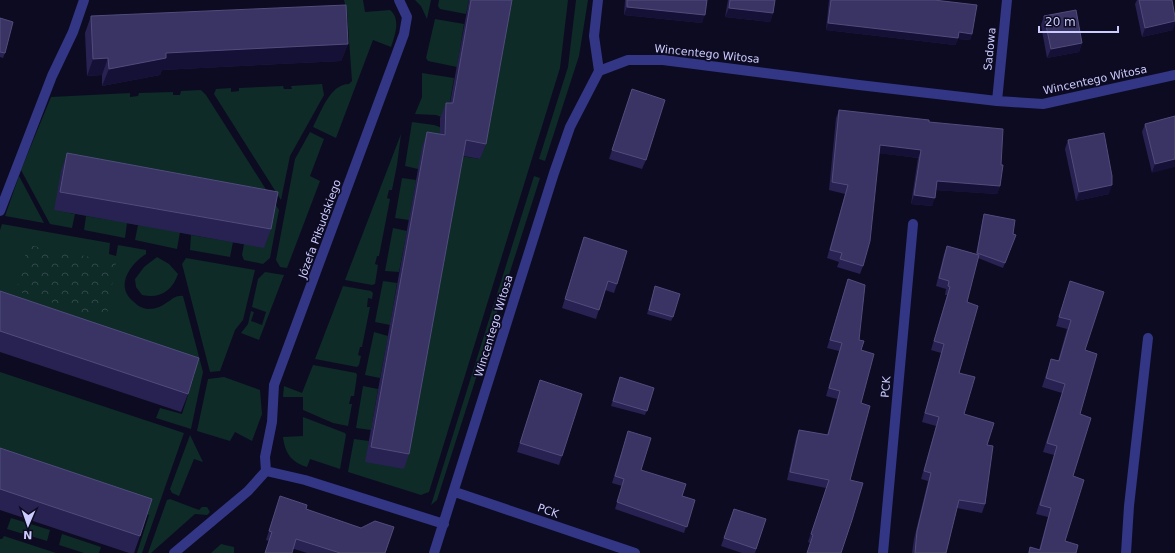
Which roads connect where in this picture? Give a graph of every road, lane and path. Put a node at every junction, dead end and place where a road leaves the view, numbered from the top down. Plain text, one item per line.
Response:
1 (84, 0) edge
2 (399, 0) edge
3 (598, 0) edge
4 (1007, 0) edge
5 (599, 71) junction
6 (1175, 75) edge
7 (997, 101) junction
8 (0, 211) edge
9 (912, 224) dead end
10 (1148, 338) dead end
11 (266, 471) junction
12 (455, 492) junction
13 (444, 524) junction
14 (174, 553) edge
15 (434, 553) edge
16 (634, 553) edge
17 (883, 553) edge
18 (1126, 553) edge

1 - 8 street
2 - 11 street, Józefa Piłsudskiego
3 - 5 street
4 - 7 street, Sadowa
5 - 7 street, Wincentego Witosa
5 - 12 street, Wincentego Witosa
6 - 7 street, Wincentego Witosa
9 - 17 street, PCK
10 - 18 street
11 - 13 street
11 - 14 street
12 - 13 street, Wincentego Witosa
12 - 16 street, PCK
13 - 15 street, Wincentego Witosa

